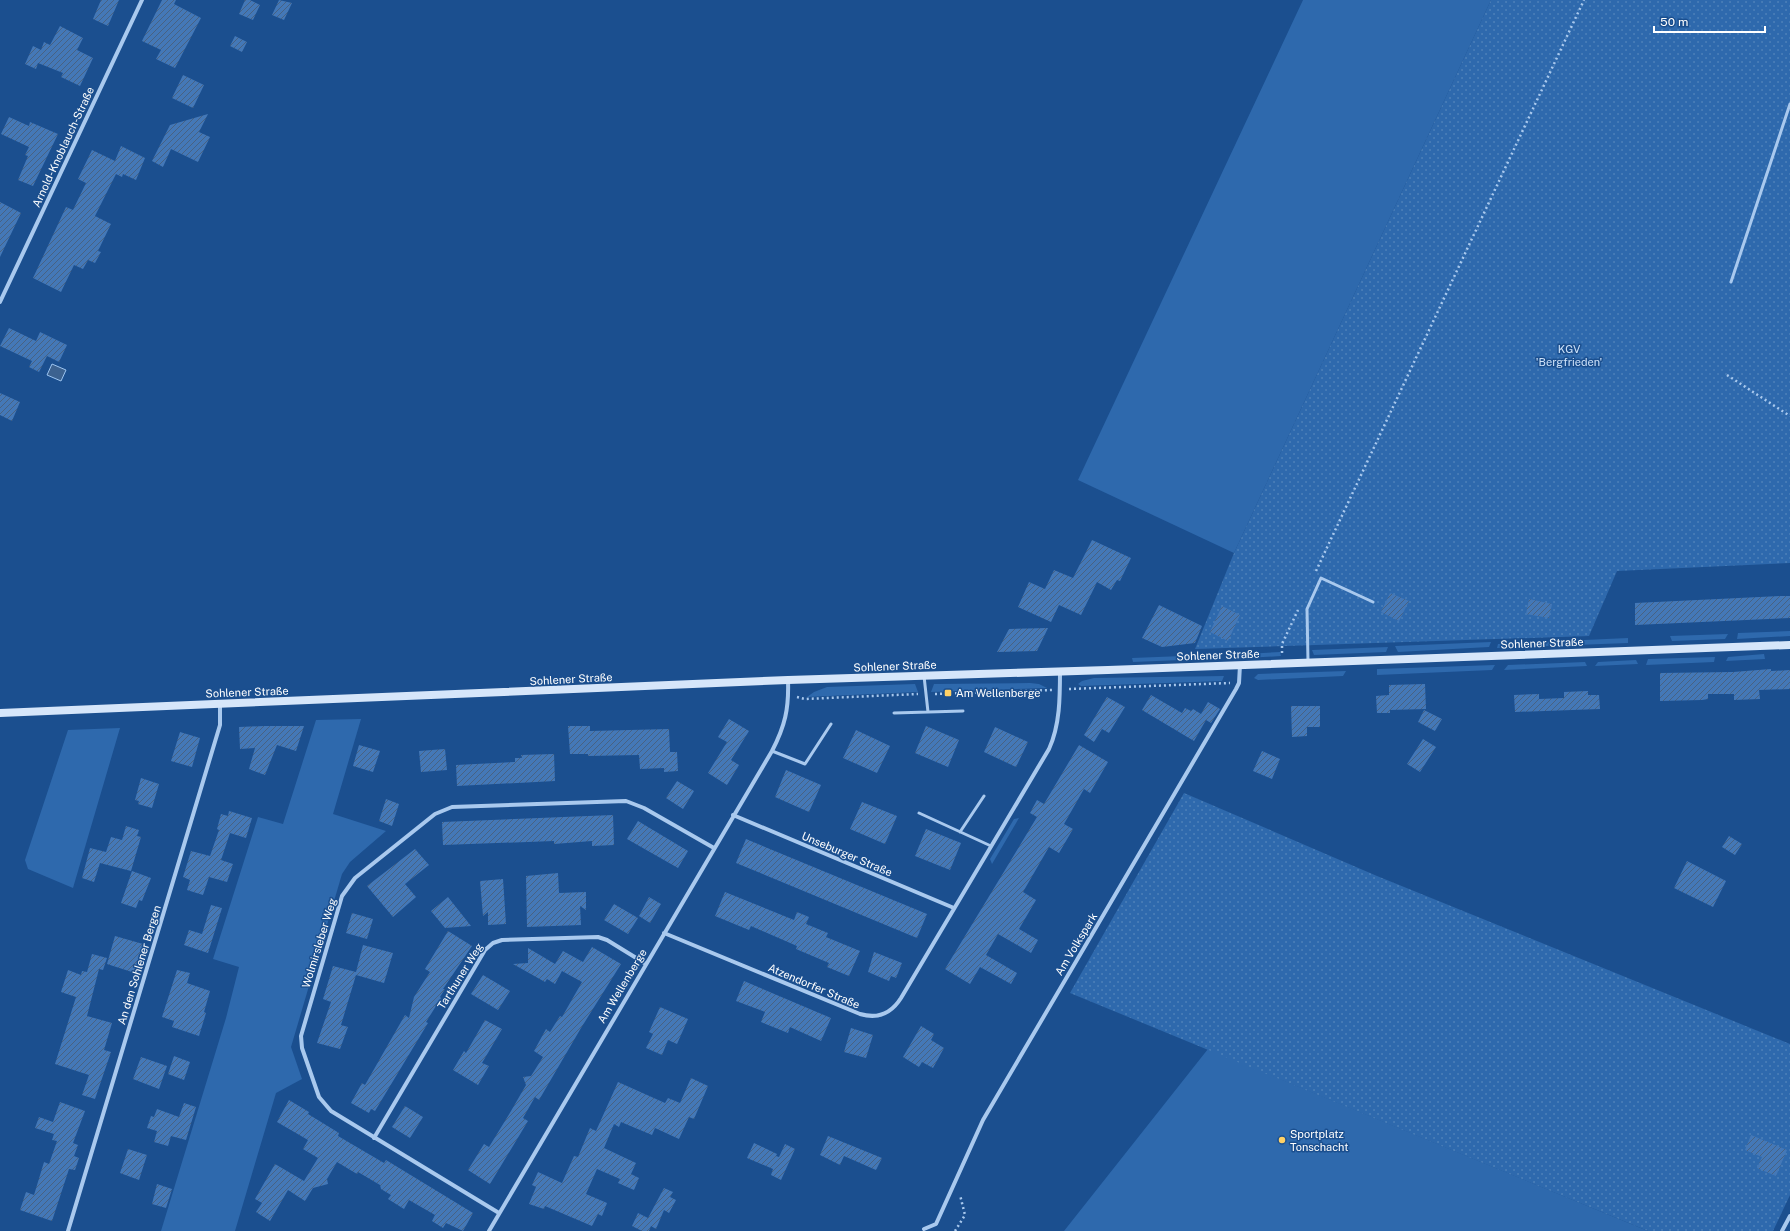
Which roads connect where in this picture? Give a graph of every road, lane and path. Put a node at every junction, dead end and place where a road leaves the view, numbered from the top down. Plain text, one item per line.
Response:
1 (142, 0) edge
2 (1584, 0) edge
3 (1790, 104) edge
4 (1731, 282) dead end
5 (0, 302) edge
6 (1727, 375) dead end
7 (1790, 416) edge
8 (1313, 578) dead end
9 (1373, 602) dead end
10 (1299, 607) dead end
11 (1790, 645) edge
12 (1308, 663) junction
13 (1282, 664) junction
14 (1240, 665) junction
15 (1060, 671) junction
16 (924, 676) junction
17 (788, 680) junction
18 (1231, 683) dead end
19 (1068, 690) dead end
20 (220, 704) junction
21 (963, 711) dead end
22 (928, 712) junction
23 (0, 713) edge
24 (894, 713) dead end
25 (831, 724) dead end
26 (772, 751) junction
27 (984, 796) dead end
28 (918, 813) dead end
29 (732, 815) junction
30 (960, 832) junction
31 (991, 846) junction
32 (714, 848) junction
33 (954, 908) junction
34 (664, 933) junction
35 (646, 964) junction
36 (374, 1138) junction
37 (956, 1178) junction
38 (499, 1213) junction
39 (1790, 1216) edge
40 (924, 1229) dead end
41 (68, 1231) edge
42 (489, 1231) edge
43 (955, 1231) edge
44 (1782, 1231) edge

1 - 5 street, Arnold-Knoblauch-Straße
2 - 8 path
3 - 4 lane
6 - 7 path
9 - 12 lane
10 - 13 path
11 - 12 street, Sohlener Straße
12 - 13 street, Sohlener Straße
13 - 14 street, Sohlener Straße
14 - 15 street, Sohlener Straße
14 - 37 street, Am Volkspark
15 - 16 street, Sohlener Straße
15 - 31 street, Atzendorfer Straße
16 - 17 street, Sohlener Straße
16 - 22 lane
17 - 20 street, Sohlener Straße
17 - 26 street, Am Wellenberge
18 - 19 path
20 - 23 street, Sohlener Straße
20 - 41 street, An den Sohlener Bergen
21 - 22 lane
22 - 24 lane
25 - 26 lane
26 - 29 street, Am Wellenberge
27 - 30 lane
28 - 30 lane
29 - 32 street, Am Wellenberge
29 - 33 street, Unseburger Straße
30 - 31 lane
31 - 33 street, Atzendorfer Straße
32 - 34 street, Am Wellenberge
32 - 36 street, Wolmirsleber Weg
33 - 34 street, Atzendorfer Straße
34 - 35 street, Am Wellenberge
35 - 36 street, Tarthuner Weg
35 - 38 street, Am Wellenberge
36 - 38 street, Wolmirsleber Weg
37 - 40 street, Am Volkspark
37 - 43 path
38 - 42 street, Am Wellenberge
39 - 44 street

